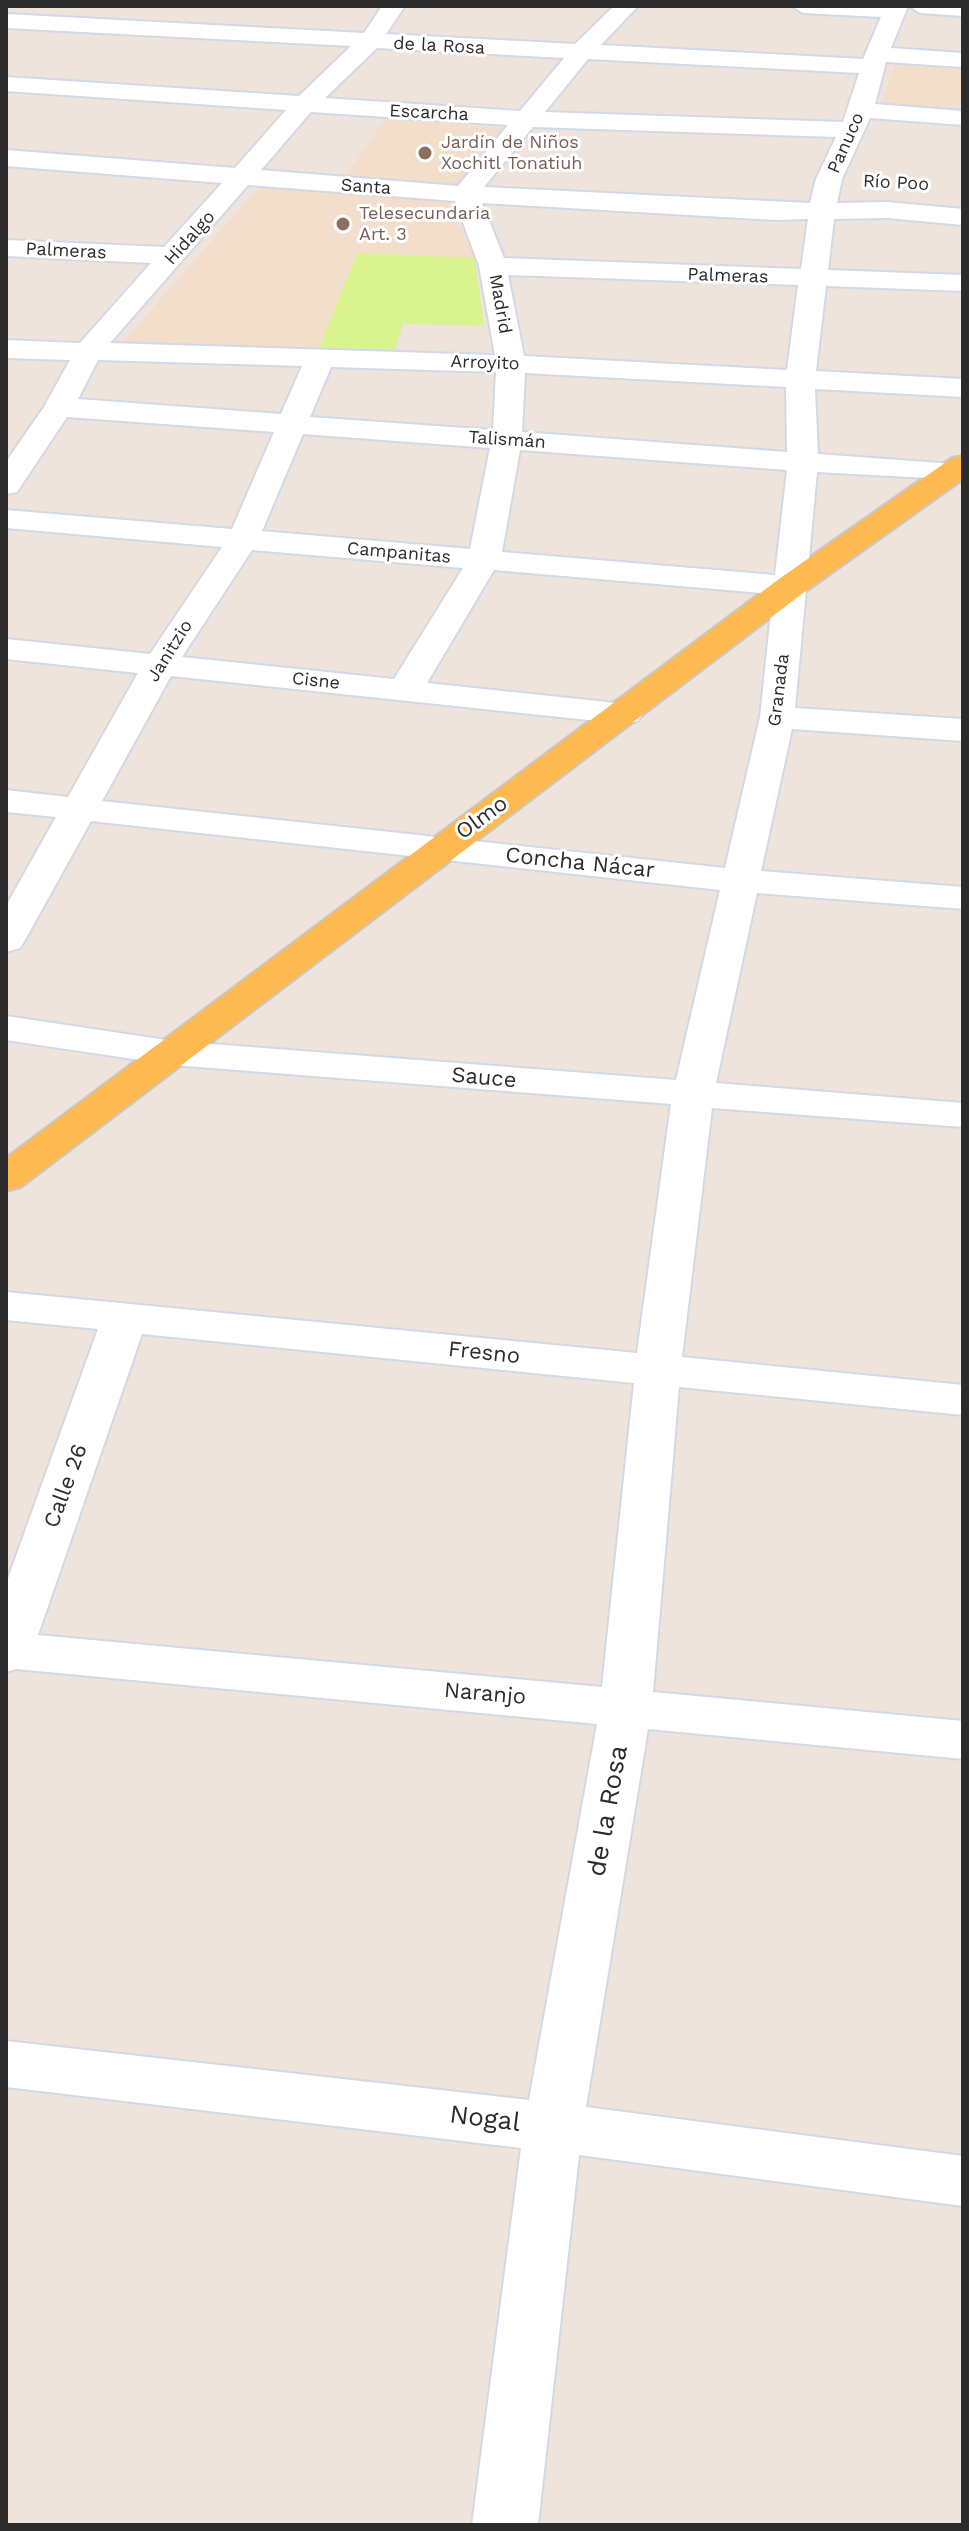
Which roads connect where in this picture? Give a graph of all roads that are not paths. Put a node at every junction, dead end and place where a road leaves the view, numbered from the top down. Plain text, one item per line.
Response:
1 (42, 6) edge
2 (394, 6) edge
3 (627, 6) edge
4 (803, 6) edge
5 (920, 6) edge
6 (896, 9) edge
7 (963, 9) edge
8 (14, 22) edge
9 (6, 41) edge
10 (369, 42) junction
11 (581, 52) junction
12 (874, 60) junction
13 (963, 60) edge
14 (6, 84) edge
15 (304, 105) junction
16 (963, 118) edge
17 (528, 119) junction
18 (857, 120) junction
19 (6, 158) edge
20 (243, 179) junction
21 (829, 179) junction
22 (859, 180) dead end
23 (465, 194) junction
24 (822, 210) junction
25 (963, 217) edge
26 (6, 248) edge
27 (175, 256) junction
28 (493, 266) junction
29 (815, 279) junction
30 (963, 283) edge
31 (6, 349) edge
32 (89, 350) junction
33 (321, 357) junction
34 (511, 364) junction
35 (800, 379) junction
36 (963, 388) edge
37 (59, 407) junction
38 (290, 425) junction
39 (507, 440) junction
40 (803, 463) junction
41 (953, 483) edge
42 (6, 485) edge
43 (6, 519) edge
44 (243, 539) junction
45 (484, 560) junction
46 (791, 586) junction
47 (6, 649) edge
48 (160, 665) junction
49 (405, 690) junction
50 (626, 714) junction
51 (777, 717) junction
52 (963, 730) edge
53 (6, 801) edge
54 (83, 808) junction
55 (441, 847) junction
56 (741, 881) junction
57 (963, 898) edge
58 (6, 940) edge
59 (6, 1028) edge
60 (173, 1053) junction
61 (693, 1095) junction
62 (963, 1115) edge
63 (6, 1178) edge
64 (6, 1306) edge
65 (125, 1318) junction
66 (658, 1370) junction
67 (963, 1400) edge
68 (6, 1651) edge
69 (626, 1707) junction
70 (963, 1740) edge
71 (6, 2064) edge
72 (553, 2127) junction
73 (963, 2181) edge
74 (505, 2525) edge

1 - 8 street
2 - 10 street, Hidalgo
3 - 11 street
4 - 6 street
5 - 7 street
6 - 12 street, Panuco
8 - 9 street
8 - 10 street, de la Rosa
10 - 11 street, de la Rosa
10 - 15 street, Hidalgo
11 - 12 street, de la Rosa
11 - 17 street
12 - 13 street, de la Rosa
12 - 18 street, Panuco
14 - 15 street, Escarcha
15 - 17 street, Escarcha
15 - 20 street, Hidalgo
16 - 18 street, Escarcha
17 - 18 street, Escarcha
17 - 23 street
18 - 21 street, Panuco
19 - 20 street, Santa
20 - 23 street, Santa
20 - 27 street, Hidalgo
21 - 22 street, Río Poo
21 - 24 street, Panuco
23 - 24 street, Santa
23 - 28 street, Madrid
24 - 25 street, Santa
24 - 29 street, Panuco
26 - 27 street, Palmeras
27 - 32 street, Hidalgo
28 - 29 street, Palmeras
28 - 34 street, Madrid
29 - 30 street, Palmeras
29 - 35 street, Granada
31 - 32 street, Arroyito
32 - 33 street, Arroyito
32 - 37 street, Hidalgo
33 - 34 street, Arroyito
33 - 38 street, Janitzio
34 - 35 street, Arroyito
34 - 39 street, Madrid
35 - 36 street, Arroyito
35 - 40 street, Granada
37 - 38 street, Talismán
37 - 42 street, Hidalgo
38 - 39 street, Talismán
38 - 44 street, Janitzio
39 - 40 street, Talismán
39 - 45 street, Madrid
40 - 41 street, Talismán
40 - 46 street, Granada
41 - 46 main road, Olmo
43 - 44 street, Campanitas
44 - 45 street, Campanitas
44 - 48 street, Janitzio
45 - 46 street, Campanitas
45 - 49 street, Madrid
46 - 50 main road, Olmo
46 - 51 street, Granada
47 - 48 street, Cisne
48 - 49 street, Cisne
48 - 54 street, Janitzio
49 - 50 street, Cisne
50 - 55 main road, Olmo
51 - 52 street
51 - 56 street, Granada
53 - 54 street, Concha Nácar
54 - 55 street, Concha Nácar
54 - 58 street, Janitzio
55 - 56 street, Concha Nácar
55 - 60 main road, Olmo
56 - 57 street, Concha Nácar
56 - 61 street, Granada
59 - 60 street, Sauce
60 - 61 street, Sauce
60 - 63 main road, Olmo
61 - 62 street, Sauce
61 - 66 street, de la Rosa
64 - 65 street, Fresno
65 - 66 street, Fresno
65 - 68 street, Calle 26
66 - 67 street, Fresno
66 - 69 street, de la Rosa
68 - 69 street, Naranjo
69 - 70 street, Naranjo
69 - 72 street, de la Rosa
71 - 72 street, Nogal
72 - 73 street, Nogal
72 - 74 street, de la Rosa

